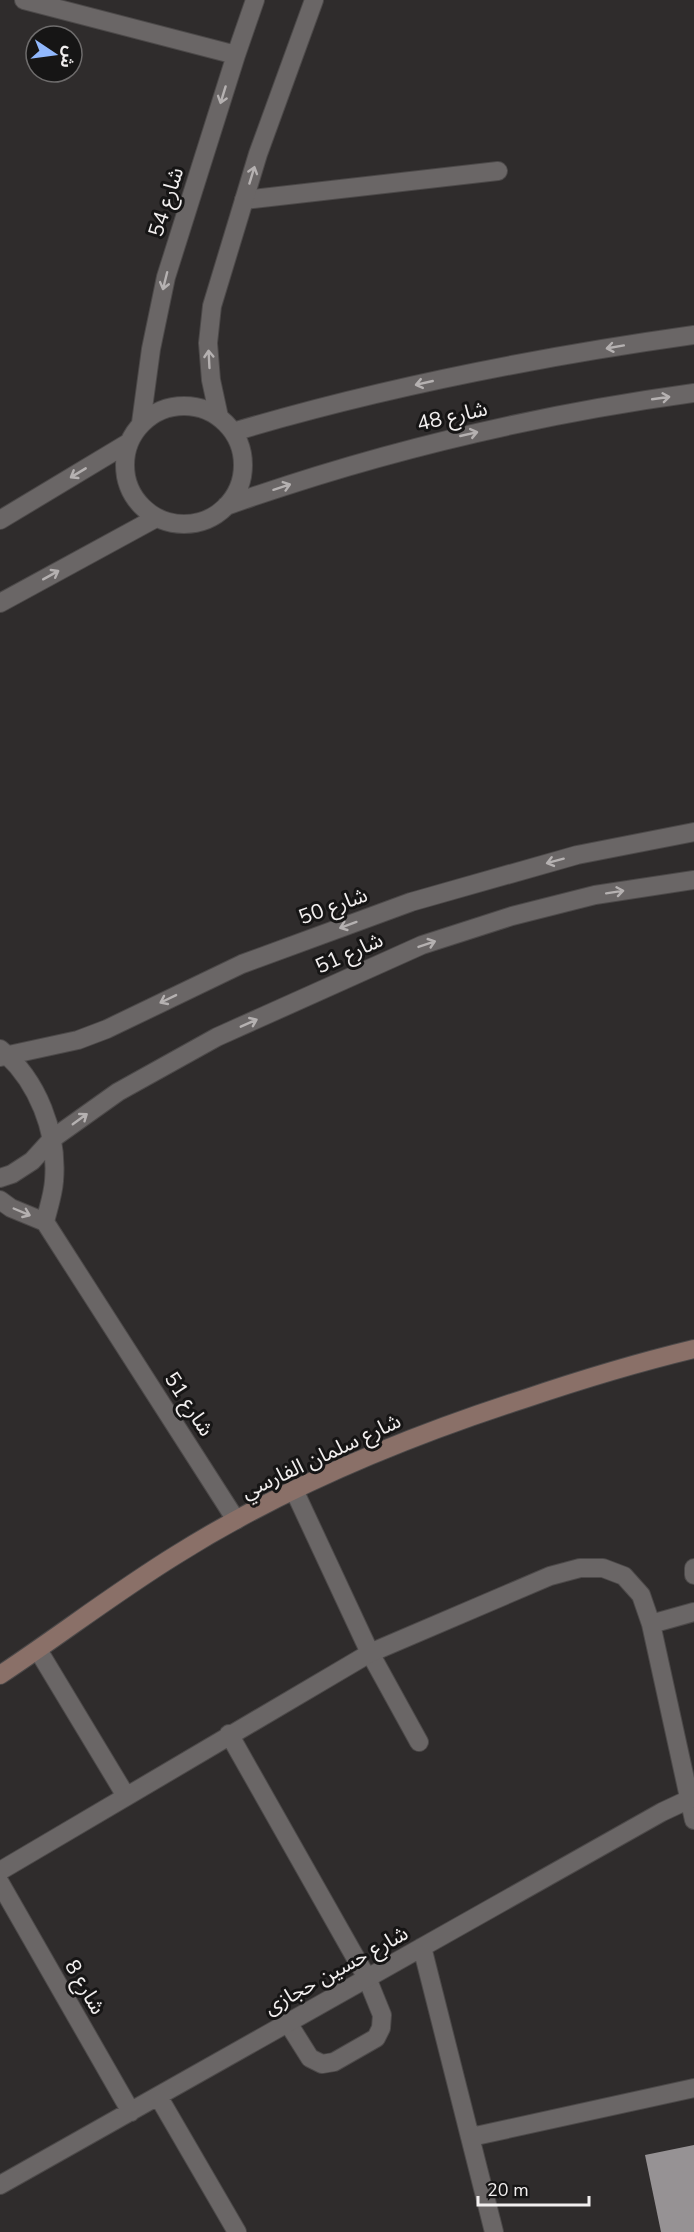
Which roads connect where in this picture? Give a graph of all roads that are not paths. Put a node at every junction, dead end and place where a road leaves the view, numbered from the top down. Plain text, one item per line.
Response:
1 (24, 0) edge
2 (255, 0) edge
3 (314, 0) edge
4 (236, 55) junction
5 (498, 171) dead end
6 (244, 200) junction
7 (694, 335) edge
8 (694, 393) edge
9 (219, 417) junction
10 (141, 423) junction
11 (233, 432) junction
12 (128, 443) junction
13 (226, 506) junction
14 (156, 518) junction
15 (0, 520) edge
16 (0, 603) edge
17 (694, 832) edge
18 (694, 880) edge
19 (2, 1053) edge
20 (52, 1139) junction
21 (0, 1178) edge
22 (0, 1200) edge
23 (45, 1222) junction
24 (694, 1349) edge
25 (294, 1490) junction
26 (236, 1520) junction
27 (694, 1568) edge
28 (694, 1575) edge
29 (694, 1612) edge
30 (651, 1624) junction
31 (38, 1650) junction
32 (370, 1653) junction
33 (0, 1675) edge
34 (229, 1734) junction
35 (419, 1742) dead end
36 (126, 1796) junction
37 (692, 1797) edge
38 (694, 1820) edge
39 (0, 1871) edge
40 (0, 1883) edge
41 (422, 1947) junction
42 (367, 1978) junction
43 (288, 2023) junction
44 (694, 2088) edge
45 (158, 2096) junction
46 (131, 2112) junction
47 (471, 2137) junction
48 (0, 2185) edge
49 (237, 2232) edge
50 (494, 2232) edge

1 - 4 street
2 - 4 street, شارع 54
6 -> 3 street
4 -> 10 street, شارع 54
5 - 6 street
9 -> 6 street
7 -> 11 street, شارع 48
13 -> 8 street, شارع 48
9 - 10 street
9 - 11 street
10 - 12 street
11 - 13 street
12 - 14 street
12 -> 15 street
13 - 14 street
16 -> 14 street
17 -> 19 street, شارع 50
20 -> 18 street, شارع 51
19 - 20 street
20 - 21 street, شارع 51
20 - 23 street
22 -> 23 street
23 - 26 street, شارع 51
24 - 25 street, شارع سلمان الفارسي
25 - 26 street, شارع سلمان الفارسي
25 - 32 street
26 - 31 street, شارع سلمان الفارسي
27 - 28 street
29 - 30 street
30 - 32 street
30 - 37 street
31 - 33 street, شارع سلمان الفارسي
31 - 36 street
32 - 34 street
32 - 35 street
34 - 36 street
34 - 42 street
36 - 39 street
37 - 38 street
37 - 41 street, شارع حسين حجازى
40 - 46 street, شارع 8
41 - 42 street, شارع حسين حجازى
41 - 47 street
42 - 43 street, شارع حسين حجازى
42 - 43 street
43 - 45 street, شارع حسين حجازى
44 - 47 street
45 - 46 street, شارع حسين حجازى
45 - 49 street
46 - 48 street, شارع حسين حجازى
47 - 50 street

